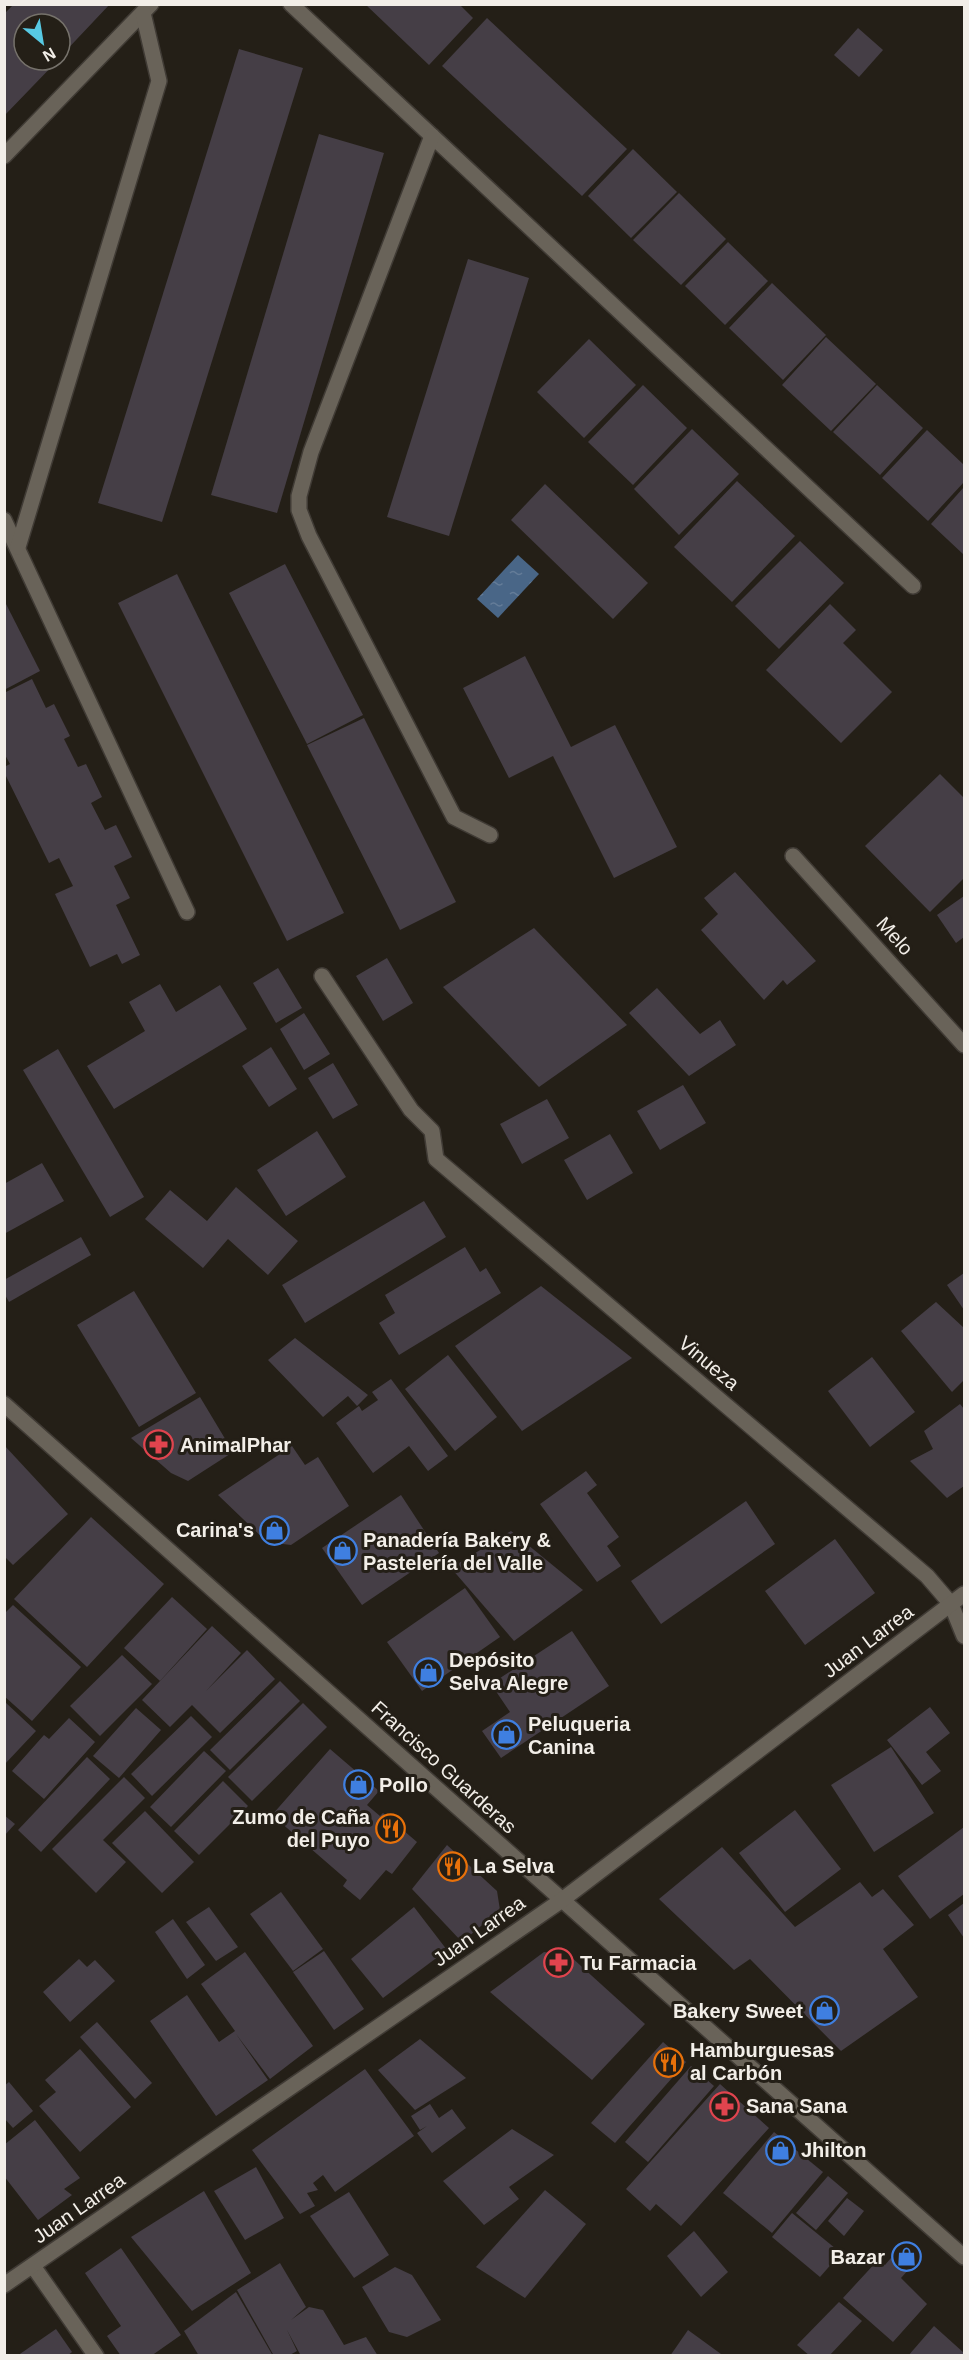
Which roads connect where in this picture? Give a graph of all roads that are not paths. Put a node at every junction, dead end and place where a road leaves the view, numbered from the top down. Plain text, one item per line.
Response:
1 (291, 4) edge
2 (147, 9) edge
3 (432, 136) junction
4 (4, 156) edge
5 (4, 520) edge
6 (18, 547) junction
7 (913, 586) dead end
8 (490, 835) dead end
9 (793, 856) dead end
10 (187, 912) dead end
11 (322, 976) dead end
12 (964, 1045) edge
13 (4, 1404) edge
14 (964, 1594) edge
15 (951, 1604) junction
16 (964, 1636) edge
17 (562, 1900) junction
18 (964, 2257) edge
19 (33, 2266) junction
20 (4, 2285) edge
21 (96, 2355) edge

1 - 3 street
2 - 4 street
2 - 6 street
3 - 7 street
3 - 8 street
5 - 6 street
6 - 10 street
9 - 12 street, Melo
11 - 15 street, Vinueza
13 - 17 street, Francisco Guarderas
14 - 15 street, Juan Larrea
15 - 16 street
15 - 17 street, Juan Larrea
17 - 18 street, Francisco Guarderas
17 - 19 street, Juan Larrea
19 - 20 street, Juan Larrea
19 - 21 street

